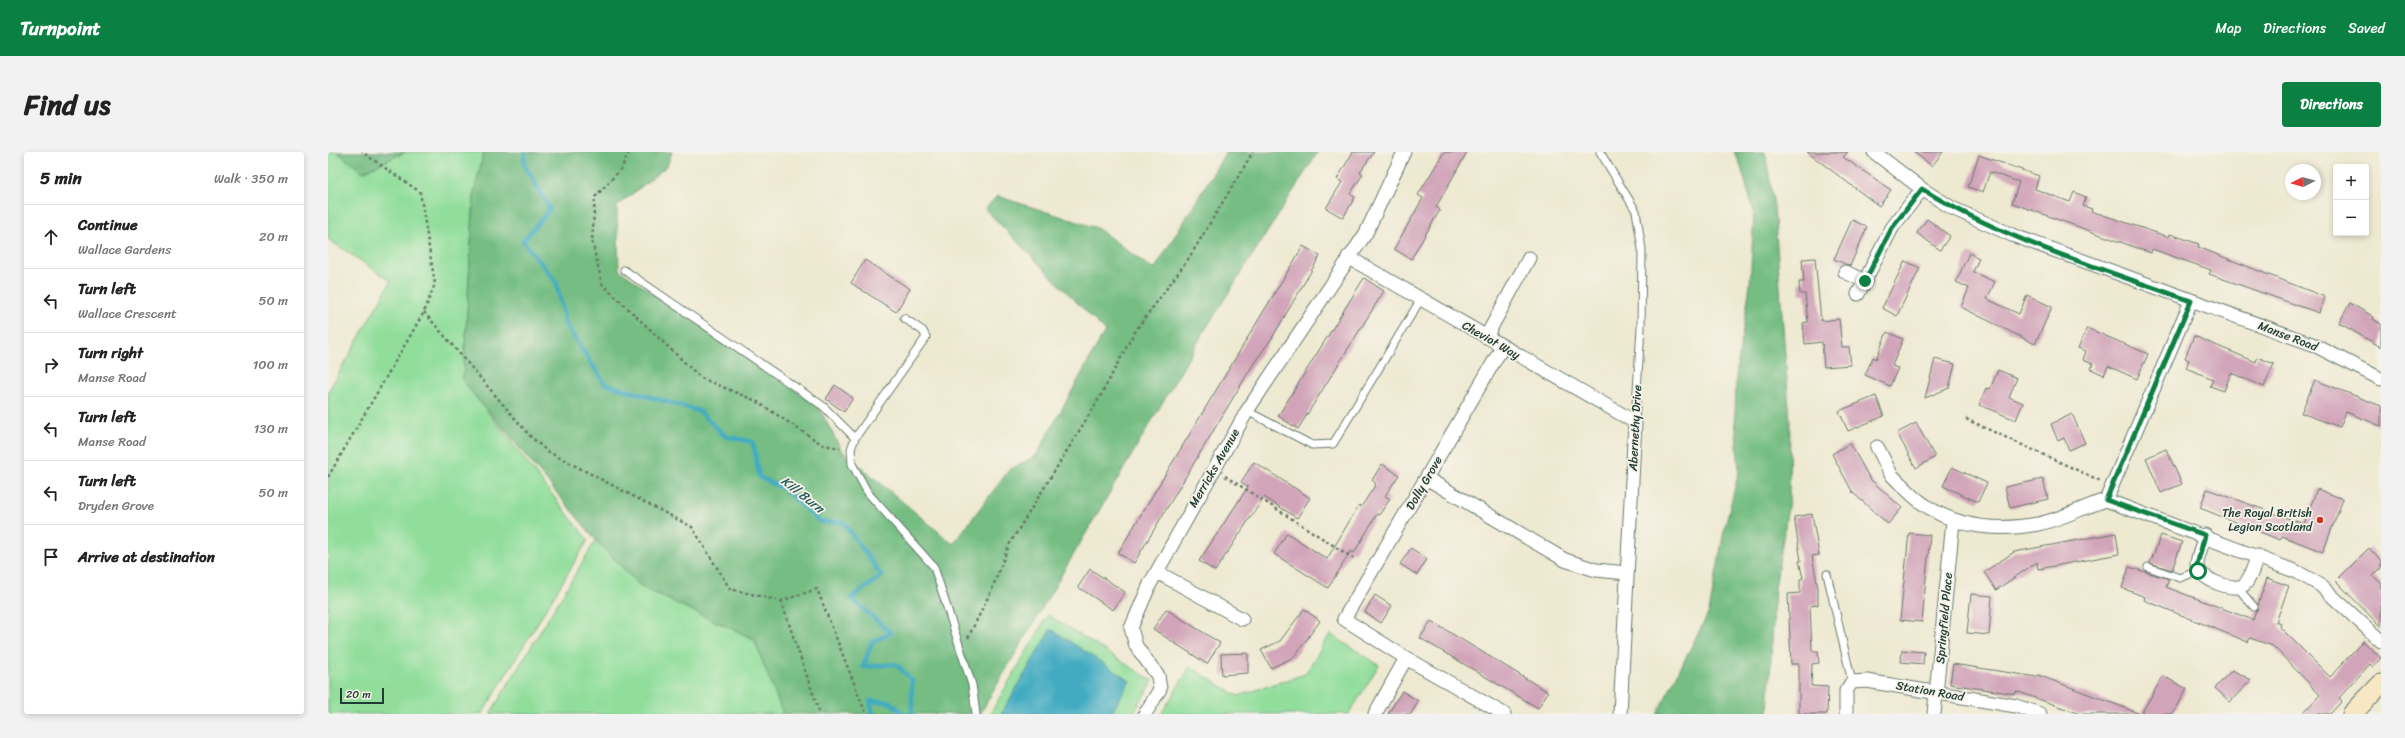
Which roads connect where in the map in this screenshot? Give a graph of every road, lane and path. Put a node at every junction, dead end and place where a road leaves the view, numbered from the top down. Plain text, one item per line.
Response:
1 (362, 152) edge
2 (629, 152) edge
3 (1253, 152) edge
4 (1404, 152) edge
5 (1600, 152) edge
6 (1874, 152) edge
7 (1922, 189) junction
8 (1348, 257) junction
9 (1529, 258) dead end
10 (624, 270) dead end
11 (1845, 272) dead end
12 (1865, 281) junction
13 (1858, 294) dead end
14 (1421, 300) junction
15 (2191, 301) junction
16 (424, 312) junction
17 (904, 318) dead end
18 (1486, 336) junction
19 (1503, 346) junction
20 (2381, 379) edge
21 (1247, 411) junction
22 (1966, 419) dead end
23 (1635, 422) junction
24 (854, 438) junction
25 (1877, 447) dead end
26 (851, 449) junction
27 (1214, 469) junction
28 (328, 476) edge
29 (1426, 478) junction
30 (2112, 486) junction
31 (2106, 500) junction
32 (1953, 521) junction
33 (2205, 535) junction
34 (2258, 556) junction
35 (1353, 558) dead end
36 (2148, 567) dead end
37 (2198, 571) junction
38 (1157, 572) junction
39 (1627, 573) junction
40 (1827, 574) dead end
41 (2238, 588) junction
42 (781, 601) junction
43 (2254, 607) dead end
44 (1242, 619) dead end
45 (2381, 641) edge
46 (961, 652) junction
47 (1406, 658) junction
48 (1852, 682) junction
49 (2381, 684) edge
50 (1938, 692) junction
51 (820, 714) edge
52 (866, 714) edge
53 (976, 714) edge
54 (1145, 714) edge
55 (1375, 714) edge
56 (1504, 714) edge
57 (1620, 714) edge
58 (1846, 714) edge
59 (1934, 714) edge
60 (2040, 714) edge
61 (2352, 714) edge

1 - 16 path
2 - 26 path
3 - 46 path
4 - 8 street, Merricks Avenue
5 - 23 lane, Abernethy Drive
6 - 7 street, Manse Road
7 - 12 street
7 - 15 street, Manse Road
8 - 14 street, Cheviot Way
8 - 21 street, Merricks Avenue
9 - 18 street
10 - 24 lane
11 - 12 street
12 - 13 street
14 - 18 street, Cheviot Way
14 - 21 lane
15 - 20 street, Manse Road
15 - 30 street
16 - 28 path
16 - 42 path
17 - 24 lane
18 - 19 street, Cheviot Way
19 - 23 street, Cheviot Way
19 - 29 street, Dolly Grove
21 - 27 street, Merricks Avenue
22 - 30 path
23 - 39 street, Abernethy Drive
24 - 26 lane
25 - 32 street
26 - 46 lane
27 - 35 path
27 - 38 street, Merricks Avenue
29 - 39 street
29 - 47 street, Dolly Grove
30 - 31 street
31 - 32 street
31 - 33 street
32 - 50 street, Springfield Place
33 - 34 street
33 - 37 street
34 - 41 street
34 - 45 street
36 - 37 lane
37 - 41 street
38 - 44 street
38 - 54 street, Merricks Avenue
39 - 57 street, Abernethy Drive
40 - 48 lane
41 - 43 lane
42 - 51 path
42 - 52 path
46 - 53 lane
47 - 55 street
47 - 56 street
48 - 50 street, Station Road
48 - 58 street
49 - 61 main road
50 - 59 street, Springfield Place
50 - 60 street, Station Road

